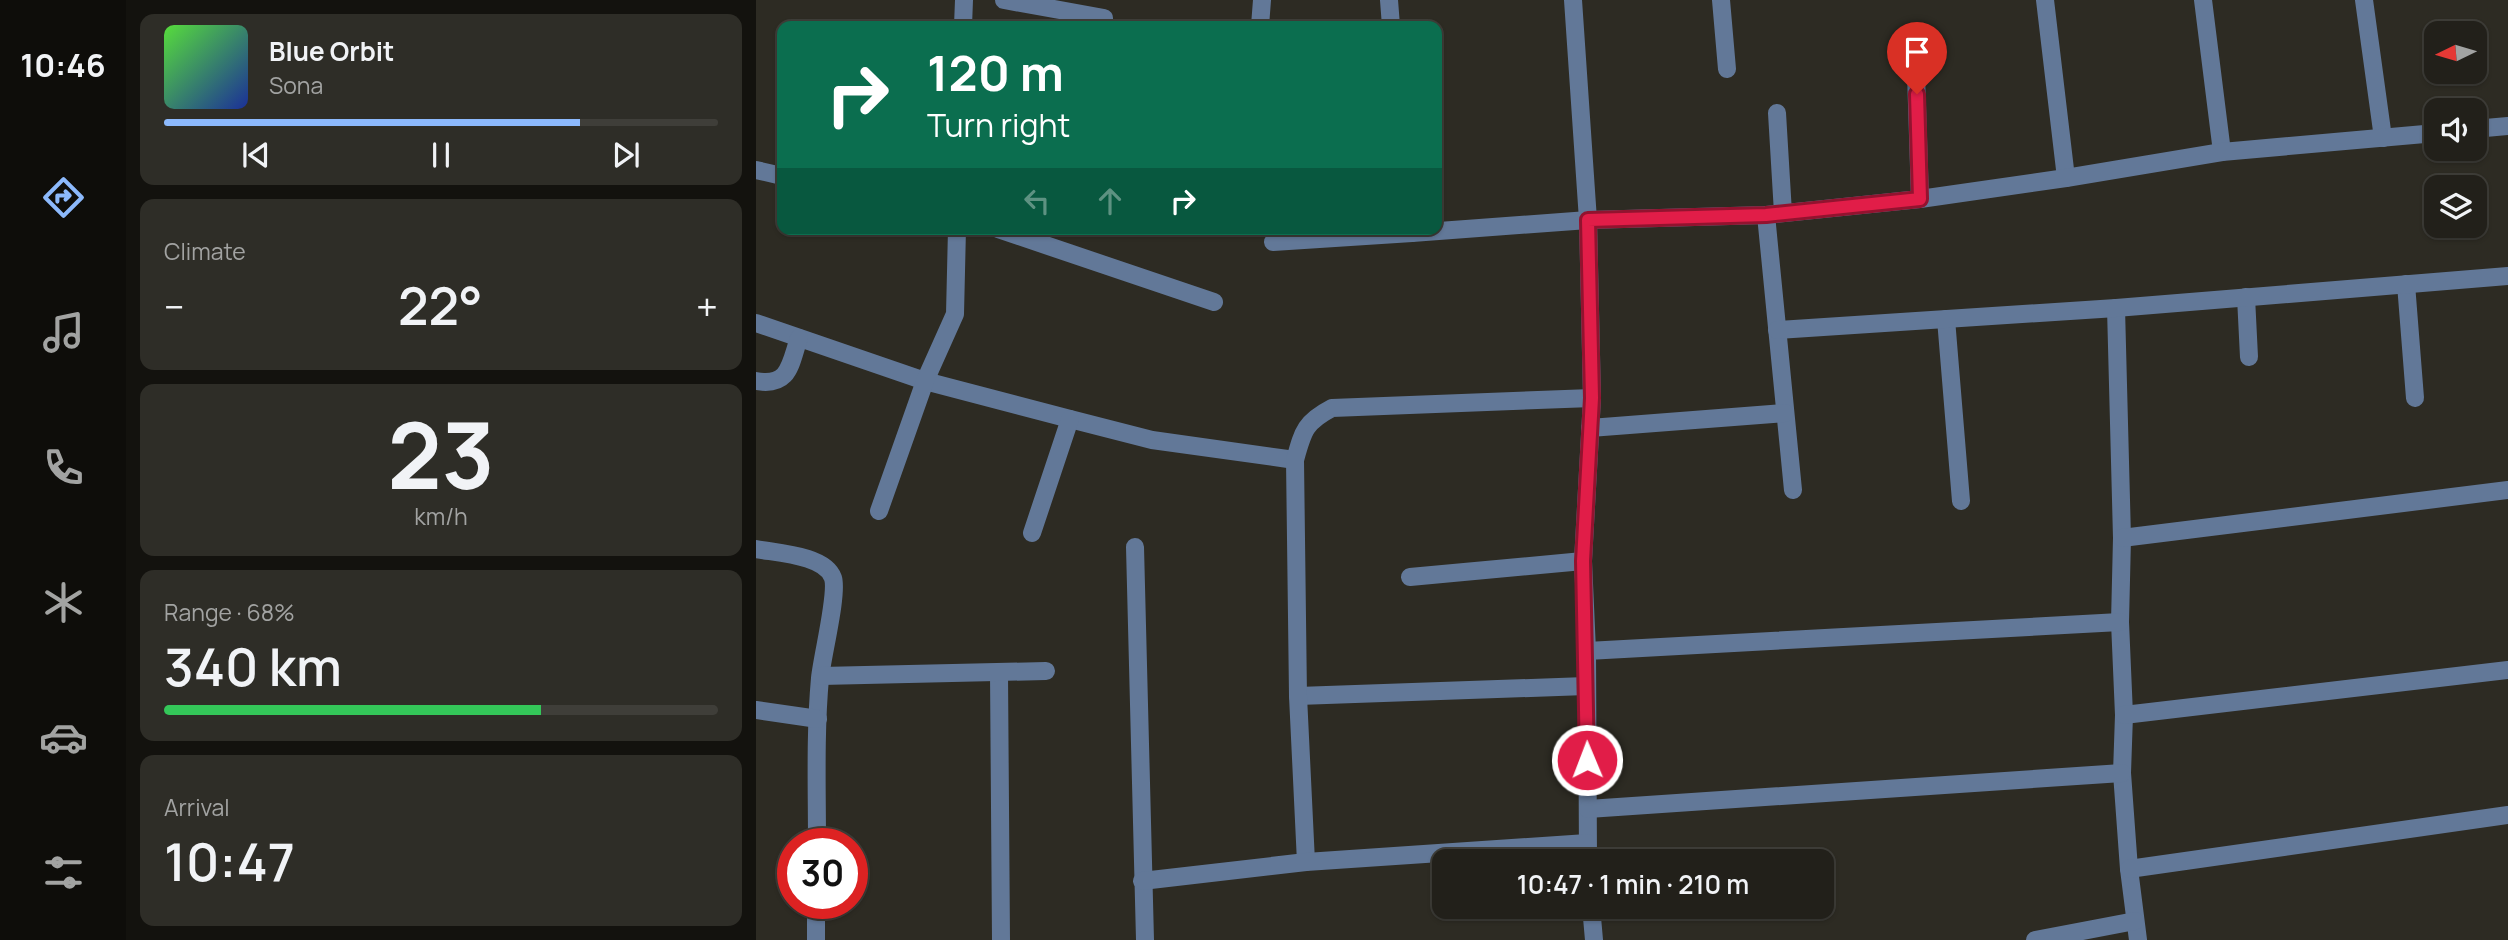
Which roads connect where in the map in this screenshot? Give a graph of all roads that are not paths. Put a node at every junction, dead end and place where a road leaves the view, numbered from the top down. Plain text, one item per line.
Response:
1 (964, 0) edge
2 (1004, 0) edge
3 (1262, 0) edge
4 (1389, 0) edge
5 (1573, 0) edge
6 (1721, 0) edge
7 (2045, 0) edge
8 (2203, 0) edge
9 (2364, 0) edge
10 (1104, 19) dead end
11 (963, 21) edge
12 (1261, 21) edge
13 (1391, 21) edge
14 (1915, 42) dead end
15 (1727, 69) dead end
16 (1777, 113) dead end
17 (2508, 126) edge
18 (2487, 128) edge
19 (2424, 134) edge
20 (2383, 138) junction
21 (2222, 152) junction
22 (756, 170) edge
23 (777, 175) edge
24 (2066, 178) junction
25 (1920, 199) junction
26 (1774, 214) junction
27 (1588, 220) junction
28 (1442, 229) edge
29 (957, 235) edge
30 (1017, 235) edge
31 (1361, 235) edge
32 (1273, 242) dead end
33 (2508, 276) edge
34 (2406, 284) junction
35 (2246, 297) junction
36 (1214, 302) dead end
37 (2116, 308) junction
38 (1946, 319) junction
39 (756, 323) edge
40 (1777, 330) junction
41 (799, 338) junction
42 (2249, 356) dead end
43 (925, 381) junction
44 (756, 382) edge
45 (1592, 398) junction
46 (2415, 398) dead end
47 (1786, 413) junction
48 (1070, 419) junction
49 (1590, 428) junction
50 (1295, 460) junction
51 (1793, 490) dead end
52 (2508, 490) edge
53 (1961, 501) dead end
54 (879, 511) dead end
55 (1032, 533) dead end
56 (2122, 538) junction
57 (1135, 547) dead end
58 (756, 549) edge
59 (1583, 561) junction
60 (1409, 577) dead end
61 (2120, 622) junction
62 (1587, 651) junction
63 (2508, 670) edge
64 (1046, 671) dead end
65 (999, 673) junction
66 (821, 676) junction
67 (1586, 686) junction
68 (1298, 696) junction
69 (756, 710) edge
70 (2124, 715) junction
71 (818, 719) junction
72 (2122, 773) junction
73 (1588, 809) junction
74 (2508, 815) edge
75 (817, 828) edge
76 (1587, 849) edge
77 (1432, 858) edge
78 (1306, 862) junction
79 (2129, 869) junction
80 (1142, 881) junction
81 (816, 919) edge
82 (1592, 919) edge
83 (2135, 921) junction
84 (816, 940) edge
85 (1001, 940) edge
86 (1145, 940) edge
87 (1594, 940) edge
88 (2035, 940) edge
89 (2138, 940) edge

1 - 11 street
2 - 10 street
3 - 12 street
4 - 13 street
5 - 27 street
6 - 15 street
7 - 24 street
8 - 21 street
9 - 20 street
14 - 25 street
16 - 26 street
17 - 18 street
19 - 20 street
20 - 21 street
21 - 24 street
22 - 23 street
24 - 25 street
25 - 26 street
26 - 27 street
26 - 40 street
27 - 28 street
27 - 45 street
29 - 43 street
30 - 36 street
31 - 32 street
33 - 34 street
34 - 35 street
34 - 46 street
35 - 37 street
35 - 42 street
37 - 38 street
37 - 56 street
38 - 40 street
38 - 53 street
39 - 41 street
40 - 47 street
41 - 43 street
41 - 44 street
43 - 48 street
43 - 54 street
45 - 49 street
45 - 50 street
47 - 49 street
47 - 51 street
48 - 50 street
48 - 55 street
49 - 59 street
50 - 68 street
52 - 56 street
56 - 61 street
57 - 80 street
58 - 66 street
59 - 60 street
59 - 62 street
61 - 62 street
61 - 70 street
62 - 67 street
63 - 70 street
64 - 65 street
65 - 66 street
65 - 85 street
66 - 71 street
67 - 68 street
67 - 73 street
68 - 78 street
69 - 71 street
70 - 72 street
71 - 75 street
72 - 73 street
72 - 79 street
73 - 76 street
74 - 79 street
77 - 78 street
78 - 80 street
79 - 83 street
80 - 86 street
81 - 84 street
82 - 87 street
83 - 88 street
83 - 89 street

